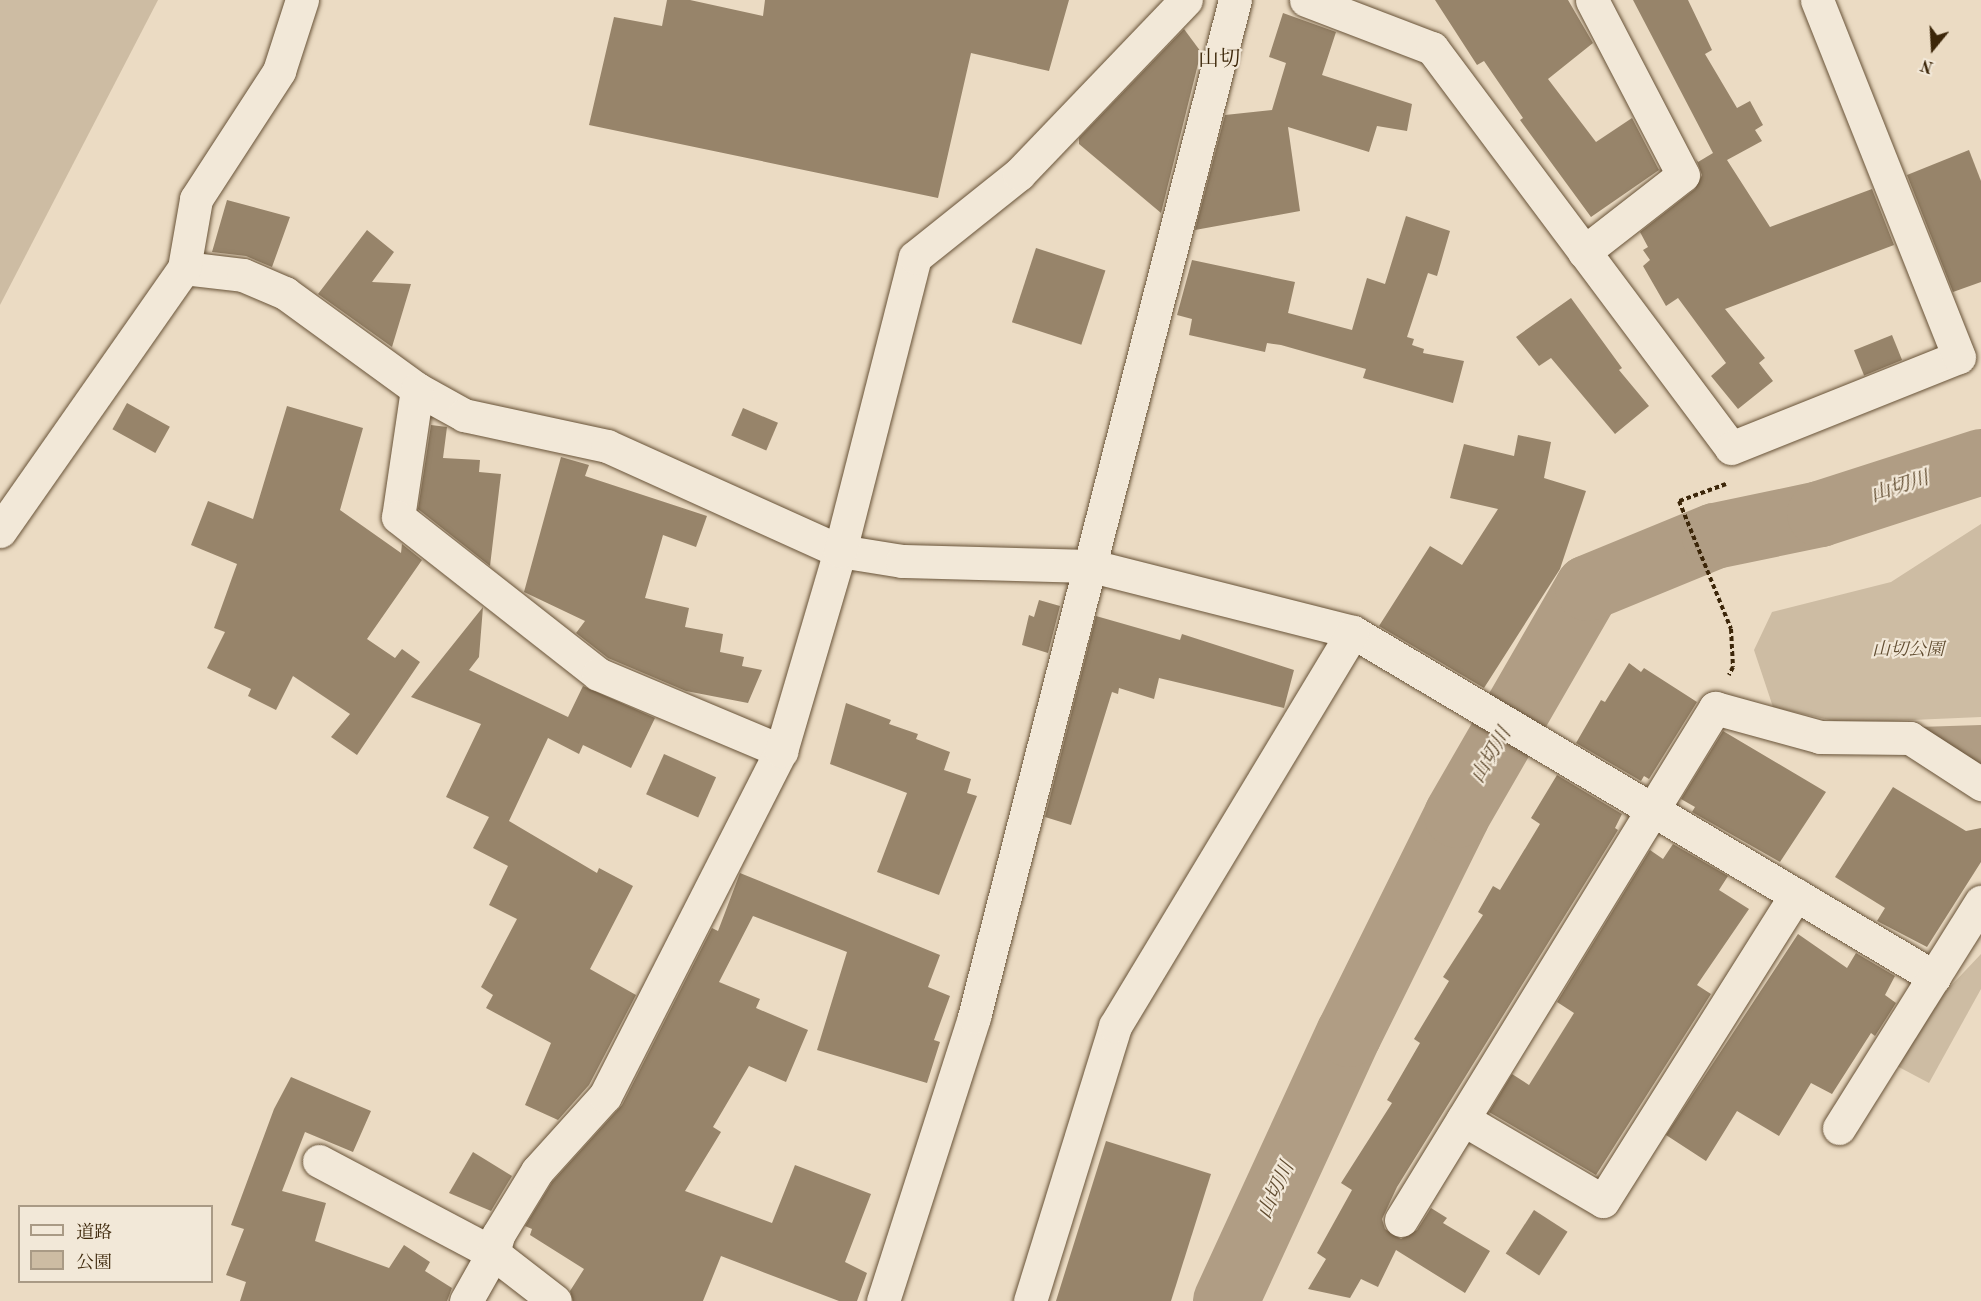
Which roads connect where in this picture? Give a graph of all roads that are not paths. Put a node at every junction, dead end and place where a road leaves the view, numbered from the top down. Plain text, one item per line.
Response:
1 (302, 0) edge
2 (1186, 0) edge
3 (1235, 0) edge
4 (1306, 0) edge
5 (1592, 0) edge
6 (1817, 0) edge
7 (1584, 252) junction
8 (184, 268) junction
9 (417, 389) junction
10 (0, 531) edge
11 (840, 551) junction
12 (1092, 566) junction
13 (1353, 632) junction
14 (781, 751) junction
15 (1981, 784) edge
16 (1653, 810) junction
17 (1796, 895) junction
18 (1981, 902) edge
19 (1934, 977) junction
20 (1463, 1119) junction
21 (1839, 1128) dead end
22 (319, 1161) dead end
23 (1401, 1220) dead end
24 (493, 1253) junction
25 (466, 1301) edge
26 (555, 1301) edge
27 (883, 1301) edge
28 (1030, 1301) edge

1 - 8 street
2 - 11 street
3 - 12 street
4 - 7 street
5 - 7 street
6 - 7 street
8 - 9 street
8 - 10 street
9 - 11 street
9 - 14 street
11 - 12 street
11 - 14 street
12 - 13 street
12 - 27 street
13 - 16 street
13 - 28 street
14 - 24 street
15 - 16 street
16 - 17 street
16 - 20 street
17 - 19 street
17 - 20 street
18 - 19 street
19 - 21 street
20 - 23 street
22 - 24 street
24 - 25 street
24 - 26 street

